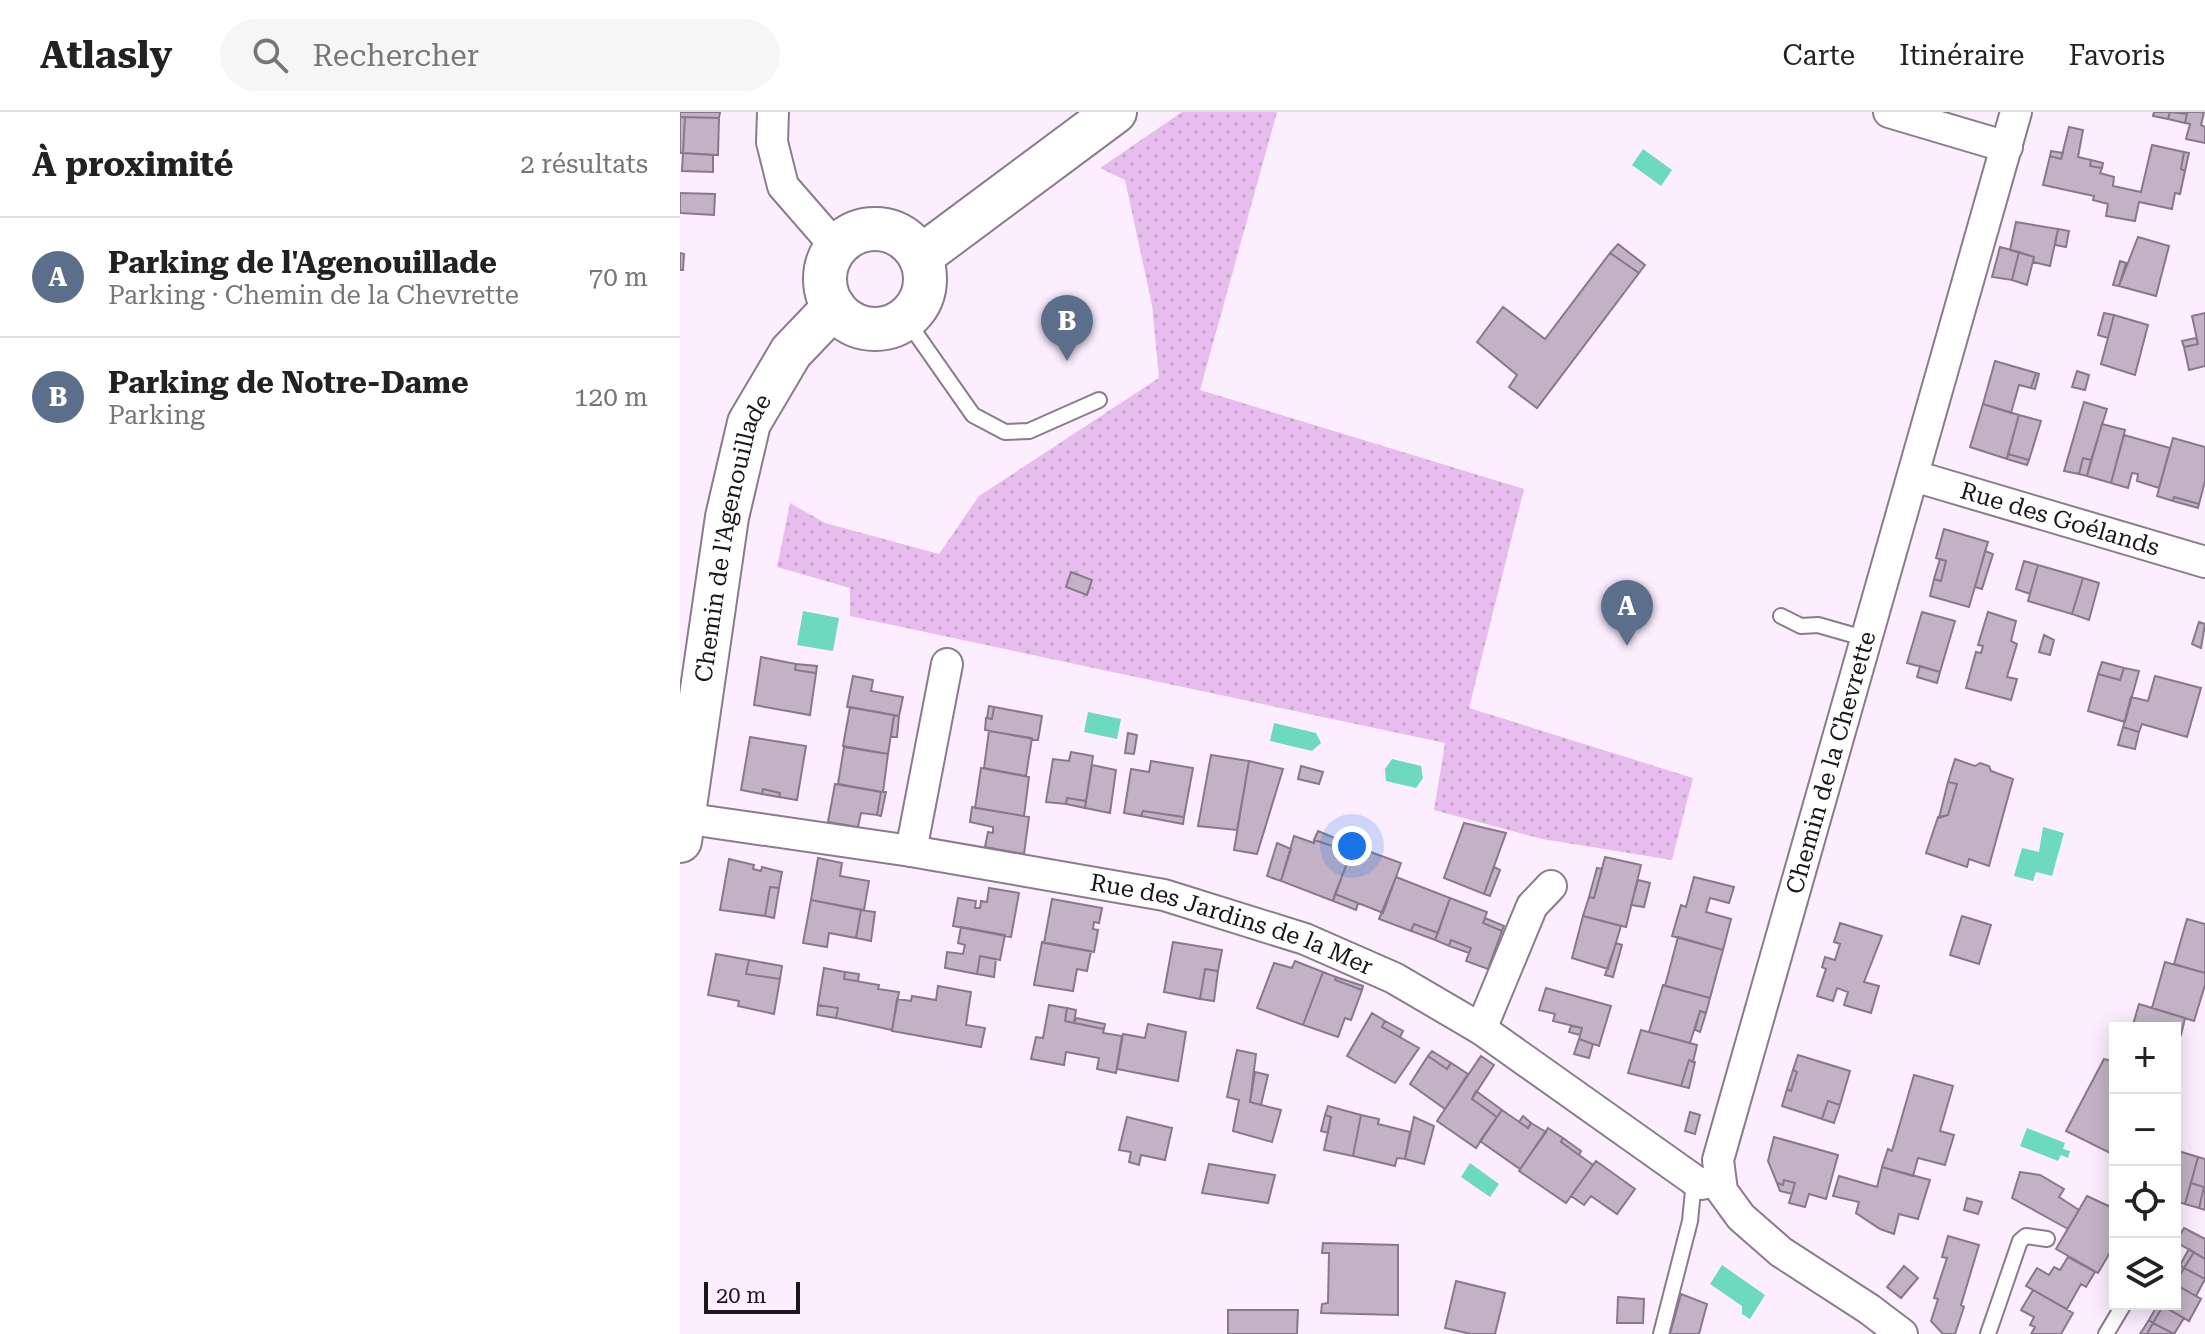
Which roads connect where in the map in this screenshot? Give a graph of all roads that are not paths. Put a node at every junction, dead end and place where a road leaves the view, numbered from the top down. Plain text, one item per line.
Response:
1 (773, 112) edge
2 (1889, 112) edge
3 (2016, 112) edge
4 (1112, 113) edge
5 (2007, 147) junction
6 (837, 248) junction
7 (920, 257) junction
8 (834, 307) junction
9 (905, 318) junction
10 (1099, 400) dead end
11 (1914, 476) junction
12 (2205, 562) edge
13 (1781, 616) dead end
14 (1867, 639) junction
15 (947, 664) dead end
16 (682, 830) edge
17 (911, 851) junction
18 (1551, 886) dead end
19 (1481, 1029) junction
20 (1706, 1180) junction
21 (2047, 1239) dead end
22 (2120, 1310) edge
23 (1661, 1334) edge
24 (1902, 1334) edge
25 (1988, 1334) edge
26 (2106, 1334) edge

1 - 6 street
2 - 5 street
3 - 5 street, Chemin de la Chevrette
4 - 7 street
5 - 11 street, Chemin de la Chevrette
6 - 7 street
6 - 8 street
7 - 9 street
8 - 9 street
8 - 16 street, Chemin de l'Agenouillade
9 - 10 lane
11 - 12 street, Rue des Goélands
11 - 14 street, Chemin de la Chevrette
13 - 14 lane
14 - 20 street, Chemin de la Chevrette
15 - 17 street
16 - 17 street, Rue des Jardins de la Mer
17 - 19 street, Rue des Jardins de la Mer
18 - 19 street
19 - 20 street, Rue des Jardins de la Mer
20 - 23 lane
20 - 24 street
21 - 25 lane
22 - 26 lane

